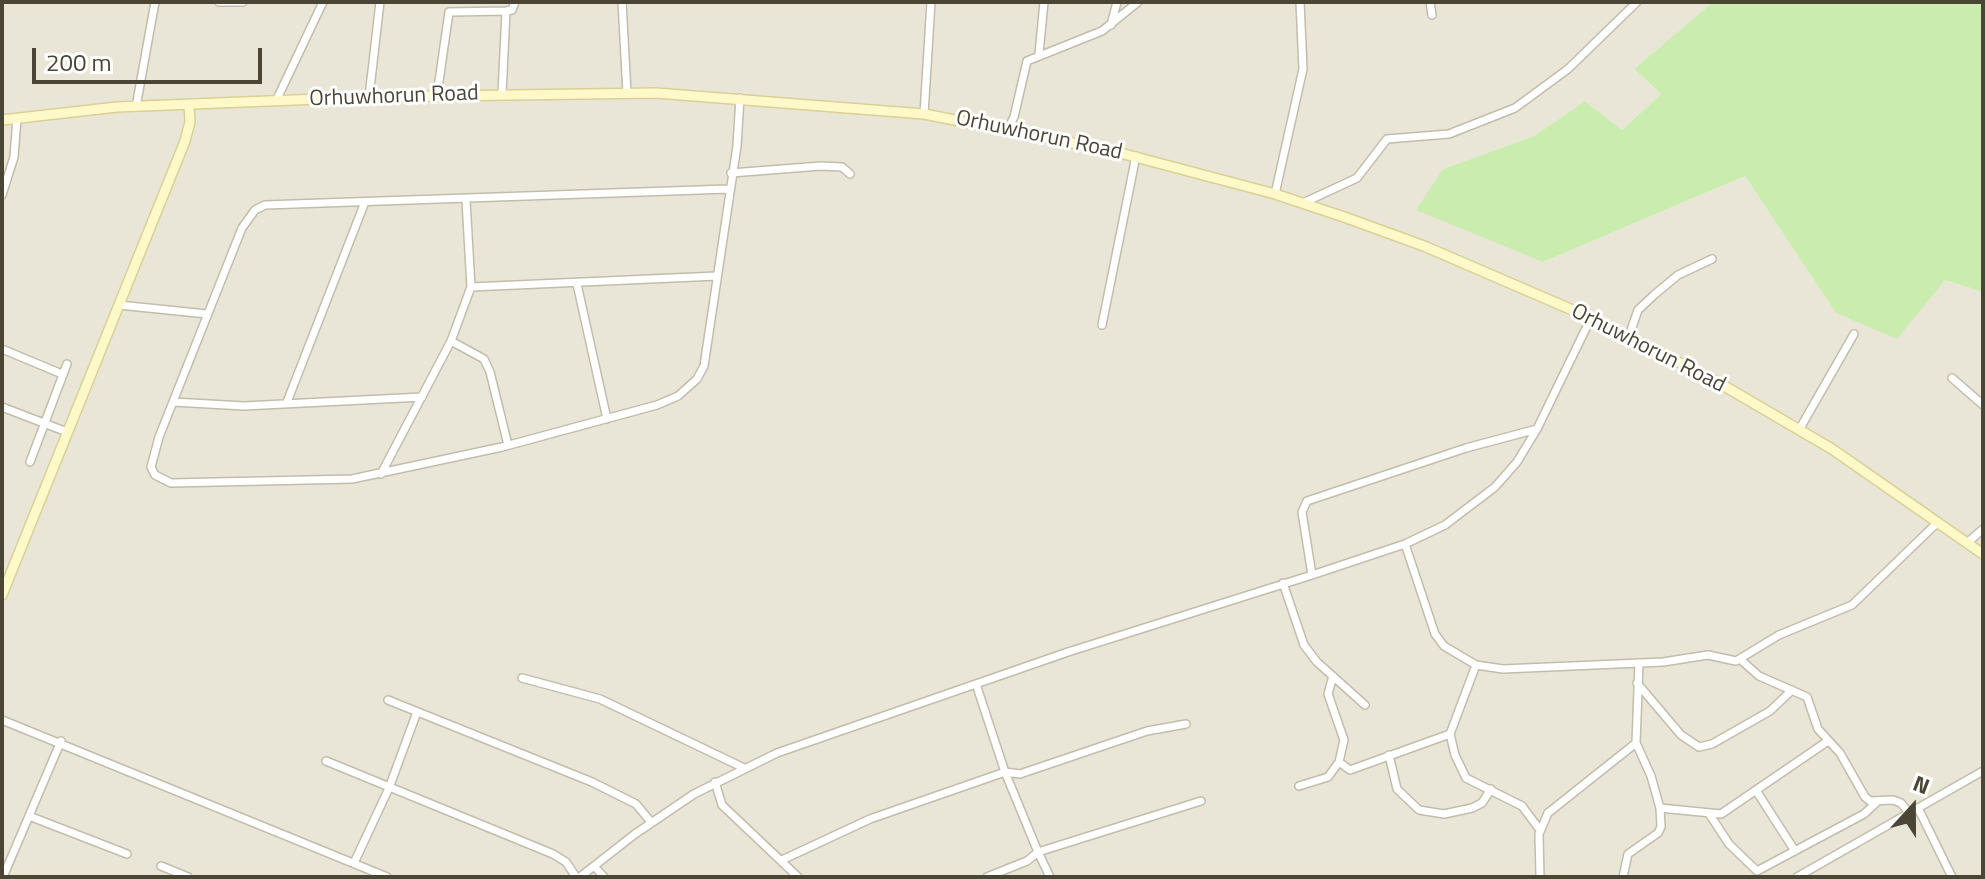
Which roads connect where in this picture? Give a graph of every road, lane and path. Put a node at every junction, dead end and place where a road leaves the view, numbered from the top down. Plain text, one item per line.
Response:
1 (155, 2) edge
2 (219, 2) edge
3 (243, 2) edge
4 (323, 2) edge
5 (380, 2) edge
6 (515, 2) edge
7 (622, 2) edge
8 (931, 2) edge
9 (1044, 2) edge
10 (1117, 2) edge
11 (1138, 2) edge
12 (1300, 2) edge
13 (1430, 2) edge
14 (1637, 2) edge
15 (506, 11) junction
16 (1432, 15) dead end
17 (1111, 25) junction
18 (1039, 54) junction
19 (627, 93) junction
20 (502, 94) junction
21 (437, 95) junction
22 (369, 97) junction
23 (740, 98) junction
24 (276, 101) junction
25 (189, 105) junction
26 (136, 107) junction
27 (924, 114) junction
28 (17, 118) junction
29 (2, 120) edge
30 (1008, 129) junction
31 (1136, 156) junction
32 (731, 173) junction
33 (850, 174) dead end
34 (728, 189) junction
35 (1275, 194) junction
36 (2, 195) edge
37 (466, 200) junction
38 (365, 202) junction
39 (1303, 203) junction
40 (1712, 259) dead end
41 (717, 276) junction
42 (577, 284) junction
43 (471, 287) junction
44 (119, 305) junction
45 (207, 314) junction
46 (1591, 318) junction
47 (1102, 325) dead end
48 (1854, 334) dead end
49 (1629, 336) junction
50 (451, 341) junction
51 (2, 349) edge
52 (67, 364) dead end
53 (62, 374) junction
54 (1952, 378) dead end
55 (422, 397) junction
56 (173, 402) junction
57 (287, 402) junction
58 (1983, 405) edge
59 (2, 407) edge
60 (607, 419) junction
61 (45, 424) junction
62 (1537, 429) junction
63 (1799, 430) junction
64 (67, 432) junction
65 (508, 445) junction
66 (394, 452) junction
67 (30, 462) dead end
68 (400, 471) junction
69 (381, 474) junction
70 (1938, 522) junction
71 (1983, 529) edge
72 (1967, 543) junction
73 (1405, 544) junction
74 (1983, 554) edge
75 (1312, 575) junction
76 (1283, 583) junction
77 (2, 595) edge
78 (1741, 660) junction
79 (1639, 663) junction
80 (1476, 665) junction
81 (1333, 676) junction
82 (522, 678) dead end
83 (1637, 683) junction
84 (976, 684) junction
85 (1792, 690) junction
86 (388, 700) dead end
87 (1365, 705) dead end
88 (417, 712) junction
89 (2, 720) edge
90 (1186, 724) dead end
91 (1450, 734) junction
92 (61, 741) junction
93 (1828, 741) junction
94 (1636, 743) junction
95 (1389, 755) junction
96 (326, 761) dead end
97 (1339, 762) junction
98 (744, 768) junction
99 (1983, 771) edge
100 (1005, 772) junction
101 (715, 782) junction
102 (1299, 786) dead end
103 (389, 788) junction
104 (1491, 789) junction
105 (1757, 792) junction
106 (1201, 801) dead end
107 (1878, 801) junction
108 (1660, 808) junction
109 (1918, 808) junction
110 (1909, 813) junction
111 (1710, 815) junction
112 (29, 816) junction
113 (651, 822) junction
114 (1540, 830) junction
115 (1795, 851) junction
116 (1038, 852) junction
117 (127, 854) dead end
118 (782, 860) junction
119 (354, 863) junction
120 (161, 866) dead end
121 (594, 866) junction
122 (3, 877) edge
123 (188, 877) edge
124 (387, 877) edge
125 (578, 877) edge
126 (604, 877) edge
127 (798, 877) edge
128 (987, 877) edge
129 (1050, 877) edge
130 (1540, 877) edge
131 (1623, 877) edge
132 (1797, 877) edge
133 (1952, 877) edge

1 - 26 street
2 - 3 street
4 - 24 street
5 - 22 street
6 - 15 street
7 - 19 street
8 - 27 street
9 - 18 street
10 - 17 street
11 - 17 street
12 - 35 street
13 - 16 street
14 - 39 street
15 - 20 street
15 - 21 street
17 - 18 street
18 - 30 street
19 - 20 street, Orhuwhorun Road
19 - 23 street, Orhuwhorun Road
20 - 21 street, Orhuwhorun Road
21 - 22 street, Orhuwhorun Road
22 - 24 street, Orhuwhorun Road
23 - 27 street, Orhuwhorun Road
23 - 32 street
24 - 25 street, Orhuwhorun Road
25 - 26 street, Orhuwhorun Road
25 - 44 street
26 - 28 street, Orhuwhorun Road
27 - 30 street, Orhuwhorun Road
28 - 29 street, Orhuwhorun Road
28 - 36 street
30 - 31 street, Orhuwhorun Road
31 - 35 street, Orhuwhorun Road
31 - 47 street
32 - 33 street
32 - 34 street
34 - 37 street
34 - 41 street
35 - 39 street, Orhuwhorun Road
37 - 38 street
37 - 43 street
38 - 45 street
38 - 57 street
39 - 46 street, Orhuwhorun Road
40 - 49 street
41 - 42 street
41 - 60 street
42 - 43 street
42 - 60 street
43 - 50 street
44 - 45 street
44 - 64 street
45 - 56 street
46 - 49 street, Orhuwhorun Road
46 - 62 street
48 - 63 street
49 - 63 street, Orhuwhorun Road
50 - 55 street
50 - 65 street
51 - 53 street
52 - 53 street
53 - 61 street
54 - 58 street
55 - 57 street
55 - 66 street
56 - 57 street
56 - 69 street
59 - 61 street
60 - 65 street
61 - 64 street
61 - 67 street
62 - 73 street
62 - 75 street
63 - 70 street, Orhuwhorun Road
64 - 77 street
65 - 68 street
66 - 68 street
66 - 69 street
68 - 69 street
70 - 72 street, Orhuwhorun Road
70 - 78 street
71 - 72 street
72 - 74 street, Orhuwhorun Road
73 - 75 street
73 - 80 street
75 - 76 street
76 - 81 street
76 - 84 street
78 - 79 street
78 - 85 street
79 - 80 street
79 - 83 street
80 - 91 street
81 - 87 street
81 - 97 street
82 - 98 street
83 - 85 street
83 - 94 street
84 - 98 street
84 - 100 street
85 - 93 street
86 - 88 street
88 - 103 street
88 - 113 street
89 - 92 street
90 - 100 street
91 - 95 street
91 - 104 street
92 - 112 street
92 - 119 street
93 - 105 street
93 - 107 street
94 - 108 street
94 - 114 street
95 - 97 street
95 - 104 street
96 - 103 street
97 - 102 street
98 - 101 street
99 - 109 street
100 - 116 street
100 - 118 street
101 - 113 street
101 - 118 street
103 - 119 street
103 - 125 street
104 - 114 street
105 - 111 street
105 - 115 street
106 - 116 street
107 - 110 street
107 - 115 street
108 - 111 street
108 - 131 street
109 - 110 street
109 - 133 street
110 - 132 street
111 - 115 street
112 - 117 street
112 - 122 street
113 - 121 street
114 - 130 street
116 - 128 street
116 - 129 street
118 - 127 street
119 - 124 street
120 - 123 street
121 - 125 street
121 - 126 street

